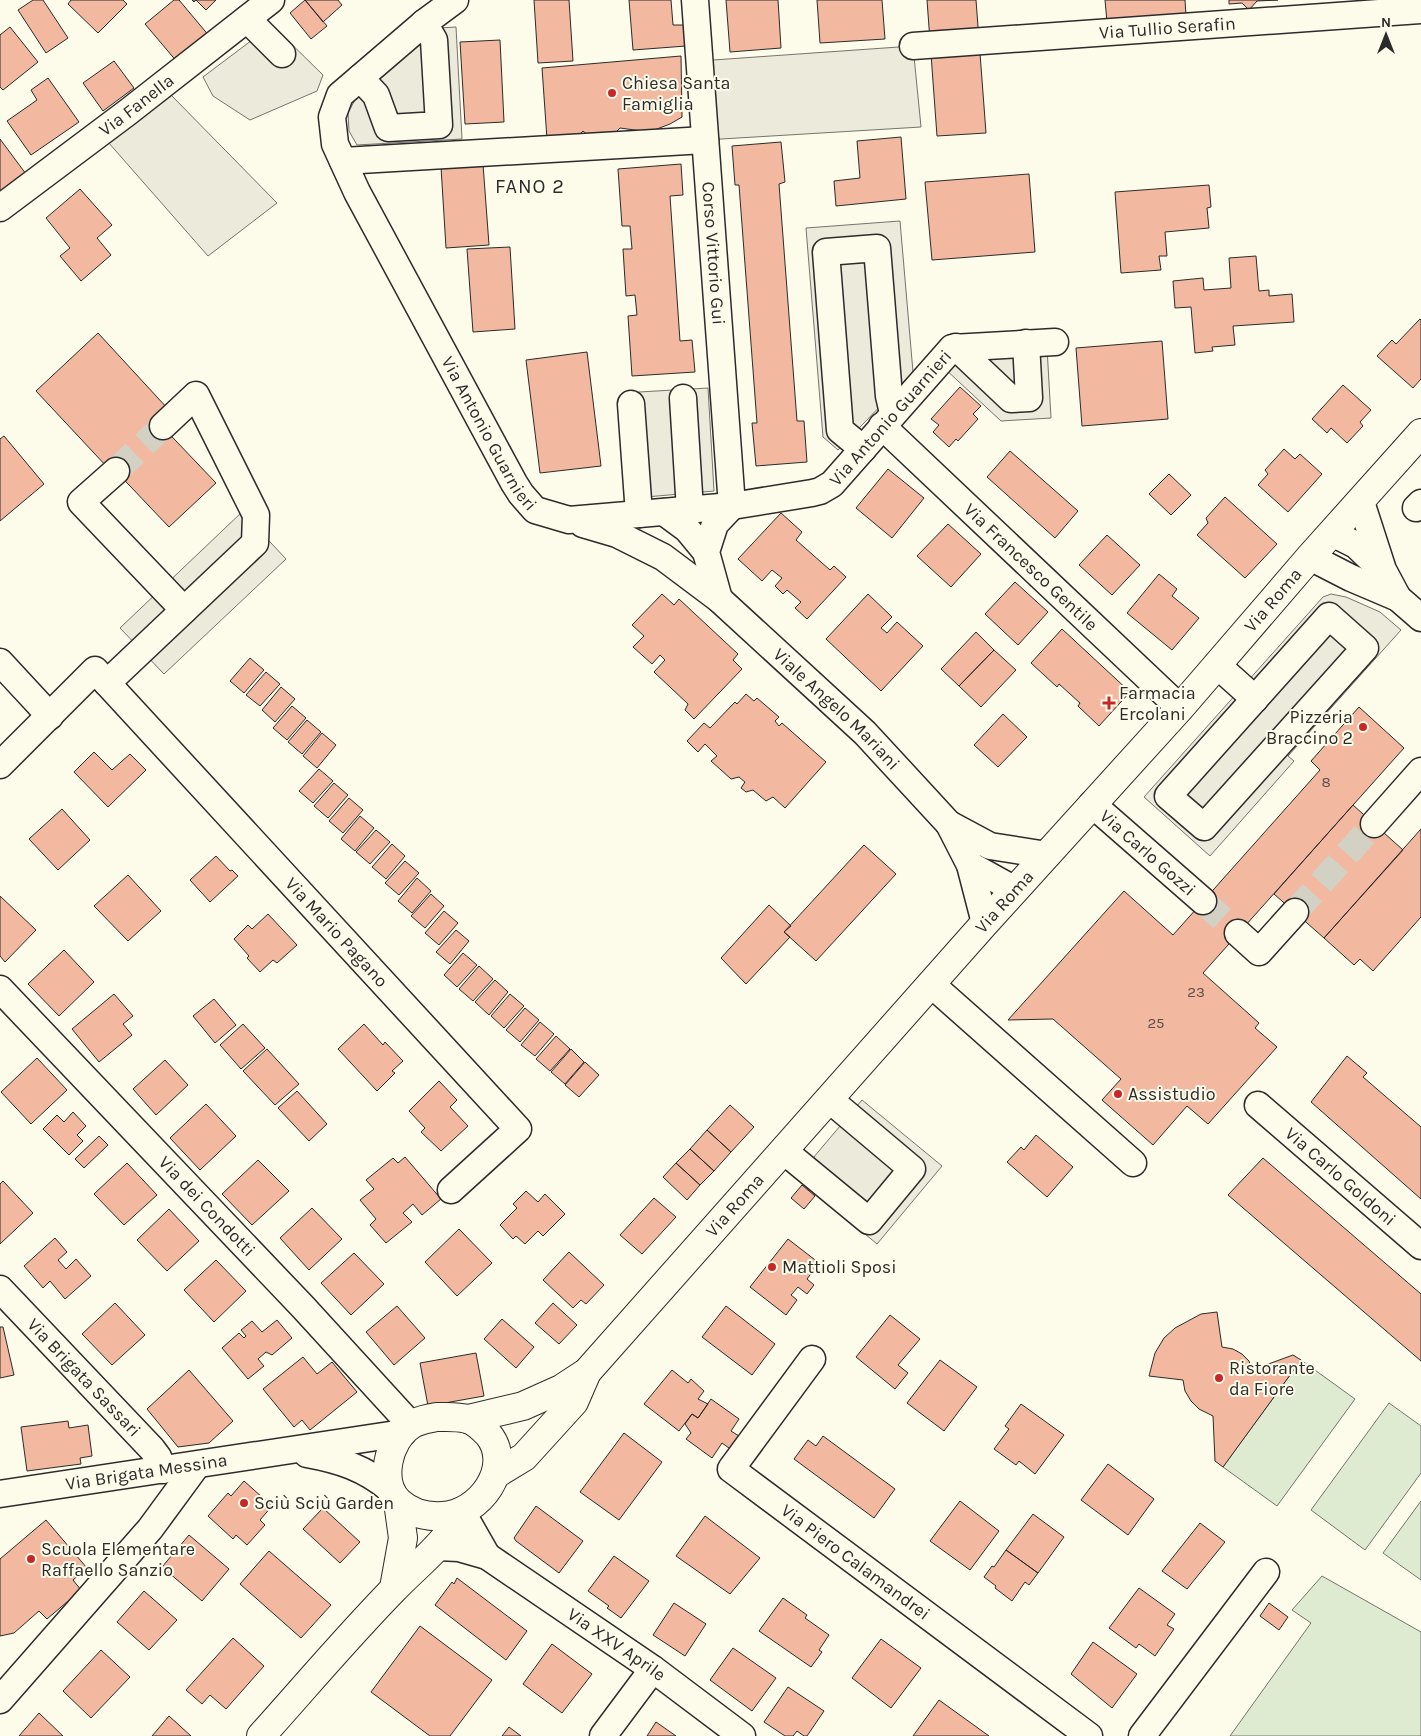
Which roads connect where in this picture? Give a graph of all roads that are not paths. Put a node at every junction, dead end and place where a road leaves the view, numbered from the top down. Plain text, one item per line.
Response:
1 (271, 0) edge
2 (455, 0) edge
3 (695, 0) edge
4 (1421, 10) edge
5 (247, 19) junction
6 (424, 23) junction
7 (913, 46) dead end
8 (282, 54) dead end
9 (360, 78) junction
10 (705, 140) junction
11 (343, 161) junction
12 (0, 208) edge
13 (1056, 342) dead end
14 (1026, 344) junction
15 (956, 347) junction
16 (683, 398) dead end
17 (632, 404) dead end
18 (888, 420) junction
19 (163, 426) tunnel mouth
20 (1421, 434) edge
21 (863, 449) junction
22 (116, 471) tunnel mouth
23 (1361, 502) junction
24 (732, 506) junction
25 (690, 510) junction
26 (651, 513) junction
27 (569, 520) junction
28 (1332, 533) junction
29 (706, 552) junction
30 (663, 557) junction
31 (1310, 557) junction
32 (1383, 570) junction
33 (1398, 598) junction
34 (719, 599) junction
35 (184, 610) junction
36 (1421, 618) edge
37 (0, 662) edge
38 (1217, 665) junction
39 (101, 676) junction
40 (1255, 699) junction
41 (1180, 708) junction
42 (50, 716) junction
43 (0, 765) edge
44 (1421, 771) edge
45 (1092, 804) junction
46 (949, 824) junction
47 (1374, 824) tunnel mouth
48 (990, 846) junction
49 (1047, 855) junction
50 (970, 865) junction
51 (1015, 890) junction
52 (1203, 901) tunnel mouth
53 (1295, 912) tunnel mouth
54 (985, 923) junction
55 (1238, 933) tunnel mouth
56 (932, 984) junction
57 (0, 989) edge
58 (830, 1100) junction
59 (1258, 1106) dead end
60 (784, 1151) junction
61 (1133, 1163) dead end
62 (451, 1190) dead end
63 (1421, 1246) edge
64 (0, 1289) edge
65 (812, 1359) dead end
66 (587, 1372) junction
67 (468, 1419) junction
68 (407, 1429) junction
69 (291, 1450) junction
70 (197, 1465) junction
71 (163, 1470) junction
72 (496, 1474) junction
73 (0, 1494) edge
74 (395, 1496) junction
75 (462, 1512) junction
76 (437, 1547) junction
77 (488, 1556) junction
78 (1266, 1572) dead end
79 (394, 1588) junction
80 (653, 1669) junction
81 (0, 1700) edge
82 (261, 1736) edge
83 (603, 1736) edge
84 (742, 1736) edge
85 (1089, 1736) edge
86 (1142, 1736) edge

1 - 5 street, Via Fanella
2 - 6 street, Via Antonio Guarnieri
3 - 10 street, Corso Vittorio Gui
4 - 7 street, Via Tullio Serafin
5 - 8 street
5 - 12 street, Via Fanella
6 - 9 street, Via Antonio Guarnieri
6 - 9 street
9 - 11 street, Via Antonio Guarnieri
10 - 11 street
10 - 24 street, Corso Vittorio Gui
11 - 27 street, Via Antonio Guarnieri
13 - 14 street, Via Antonio Guarnieri
14 - 15 street, Via Antonio Guarnieri
14 - 15 street
15 - 18 street, Via Antonio Guarnieri
16 - 25 street
17 - 26 street
18 - 21 street, Via Antonio Guarnieri
18 - 21 street
18 - 41 street, Via Francesco Gentile
19 - 35 street
20 - 23 main road, Via Roma
21 - 24 street, Via Antonio Guarnieri
22 - 35 street
23 - 28 main road, Via Roma
23 - 32 street
24 - 25 street, Via Antonio Guarnieri
24 - 29 street
25 - 26 street, Via Antonio Guarnieri
26 - 27 street, Via Antonio Guarnieri
26 - 29 street
26 - 30 street
27 - 30 street, Viale Angelo Mariani
28 - 31 main road, Via Roma
28 - 32 street
29 - 34 street
30 - 34 street, Viale Angelo Mariani
31 - 33 street
31 - 38 main road, Via Roma
32 - 33 street
33 - 36 street
34 - 46 street, Viale Angelo Mariani
35 - 39 street
37 - 42 street
38 - 40 street
38 - 41 main road, Via Roma
39 - 42 street
39 - 62 street, Via Mario Pagano
40 - 40 street
41 - 45 main road, Via Roma
42 - 43 street
44 - 47 street
45 - 49 main road, Via Roma
45 - 52 street, Via Carlo Gozzi
46 - 48 street, Viale Angelo Mariani
46 - 50 street, Viale Angelo Mariani
48 - 49 street, Viale Angelo Mariani
48 - 51 street
49 - 51 main road, Via Roma
50 - 51 street
50 - 54 street, Viale Angelo Mariani
51 - 54 main road, Via Roma
53 - 55 street
54 - 56 main road, Via Roma
56 - 58 main road, Via Roma
56 - 61 street
57 - 68 street, Via dei Condotti
58 - 60 main road, Via Roma
58 - 60 street
59 - 63 street, Via Carlo Goldoni
60 - 66 main road, Via Roma
64 - 71 street, Via Brigata Sassari
65 - 85 street, Via Piero Calamandrei
66 - 67 main road, Via Roma
66 - 72 main road, Via Roma
67 - 68 main road
67 - 72 main road
68 - 69 street, Via Brigata Messina
68 - 74 main road
69 - 70 street, Via Brigata Messina
69 - 74 street, Via Brigata Messina
70 - 71 street, Via Brigata Messina
70 - 81 street
71 - 73 street, Via Brigata Messina
72 - 75 main road
74 - 75 main road
74 - 79 main road
75 - 76 main road
75 - 77 street, Via XXV Aprile
76 - 77 street, Via XXV Aprile
76 - 79 main road
77 - 80 street, Via XXV Aprile
78 - 86 street
79 - 82 main road
80 - 83 street
80 - 84 street, Via XXV Aprile

